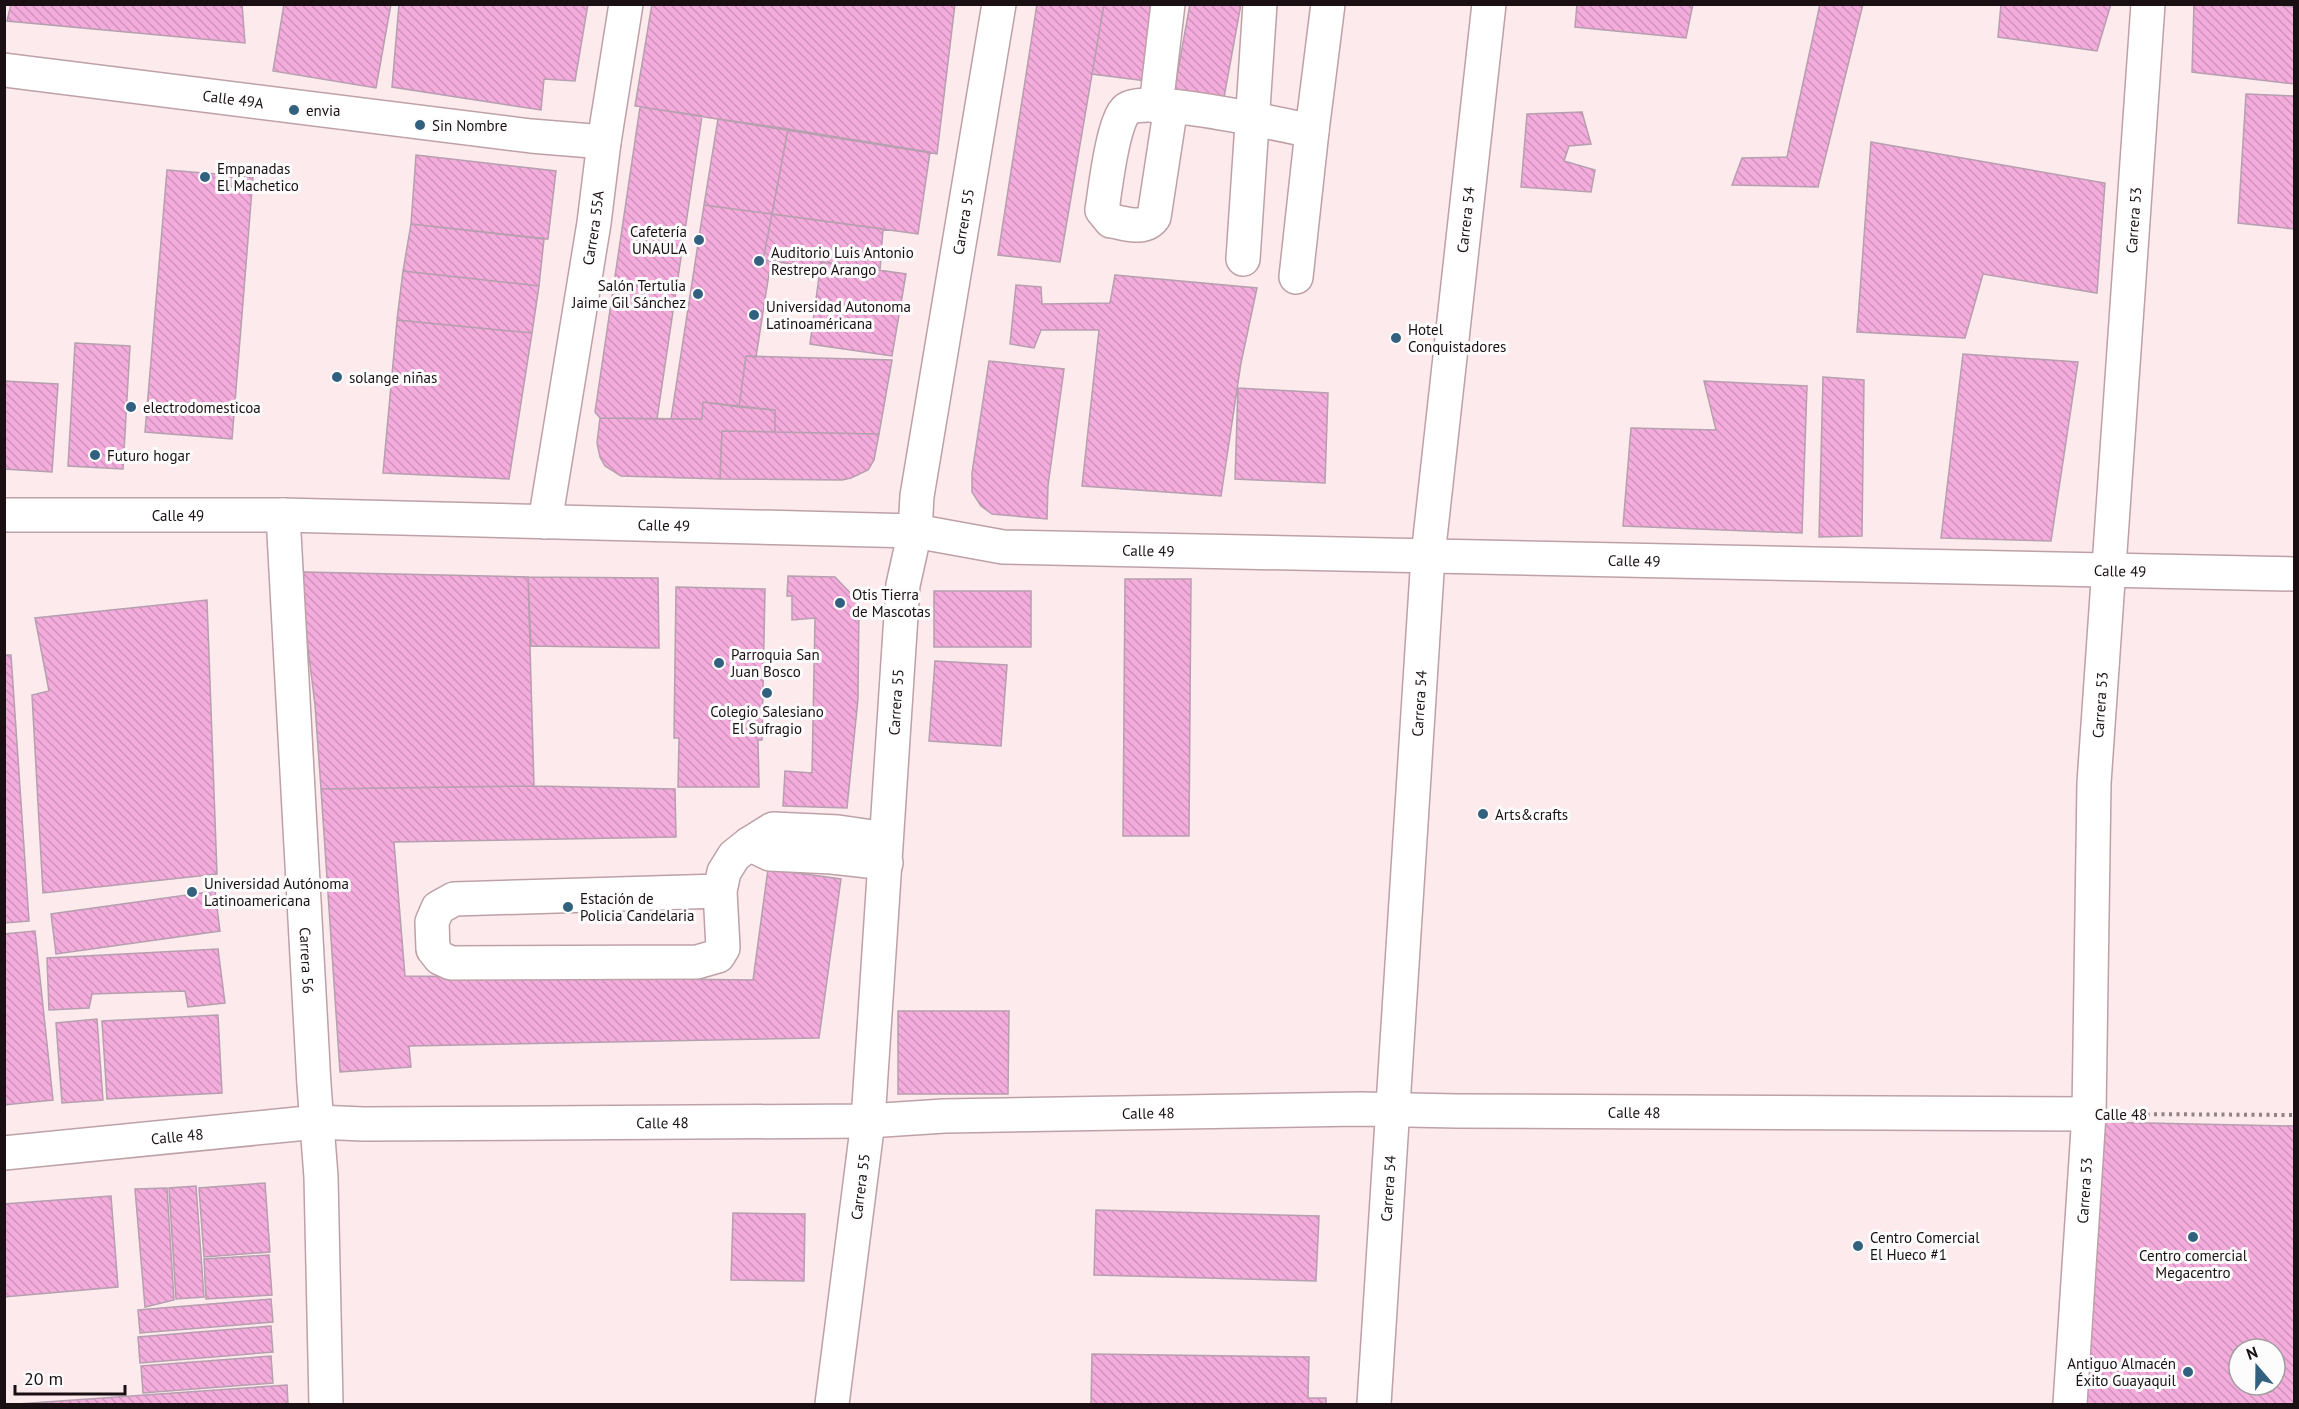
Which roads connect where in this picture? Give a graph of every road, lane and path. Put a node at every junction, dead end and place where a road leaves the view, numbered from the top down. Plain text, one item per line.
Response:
1 (626, 4) edge
2 (999, 4) edge
3 (1168, 4) edge
4 (1260, 4) edge
5 (1328, 4) edge
6 (1489, 4) edge
7 (2148, 4) edge
8 (4, 70) edge
9 (1252, 119) junction
10 (1312, 131) junction
11 (604, 142) junction
12 (1243, 259) dead end
13 (1296, 277) dead end
14 (4, 515) edge
15 (283, 515) junction
16 (545, 522) junction
17 (915, 531) junction
18 (1428, 556) junction
19 (2108, 572) junction
20 (2295, 574) edge
21 (886, 851) junction
22 (720, 891) junction
23 (1393, 1110) junction
24 (2089, 1114) junction
25 (2295, 1115) edge
26 (868, 1121) junction
27 (317, 1122) junction
28 (4, 1153) edge
29 (326, 1404) edge
30 (832, 1404) edge
31 (1374, 1404) edge
32 (2070, 1404) edge

1 - 11 street, Carrera 55A
2 - 17 street, Carrera 55
3 - 9 street
4 - 9 street
5 - 10 street
6 - 18 street, Carrera 54
7 - 19 street, Carrera 53
8 - 11 street, Calle 49A
9 - 10 street
9 - 12 street
10 - 13 street
11 - 16 street, Carrera 55A
14 - 15 street, Calle 49
15 - 16 street, Calle 49
15 - 27 street, Carrera 56
16 - 17 street, Calle 49
17 - 18 street, Calle 49
17 - 21 street, Carrera 55
18 - 19 street, Calle 49
18 - 23 street, Carrera 54
19 - 20 street, Calle 49
19 - 24 street, Carrera 53
21 - 22 street
21 - 26 street, Carrera 55
22 - 22 street
23 - 24 street, Calle 48
23 - 26 street, Calle 48
23 - 31 street, Carrera 54
24 - 25 path, Calle 48
24 - 32 street, Carrera 53
26 - 27 street, Calle 48
26 - 30 street, Carrera 55
27 - 28 street, Calle 48
27 - 29 street, Carrera 56

